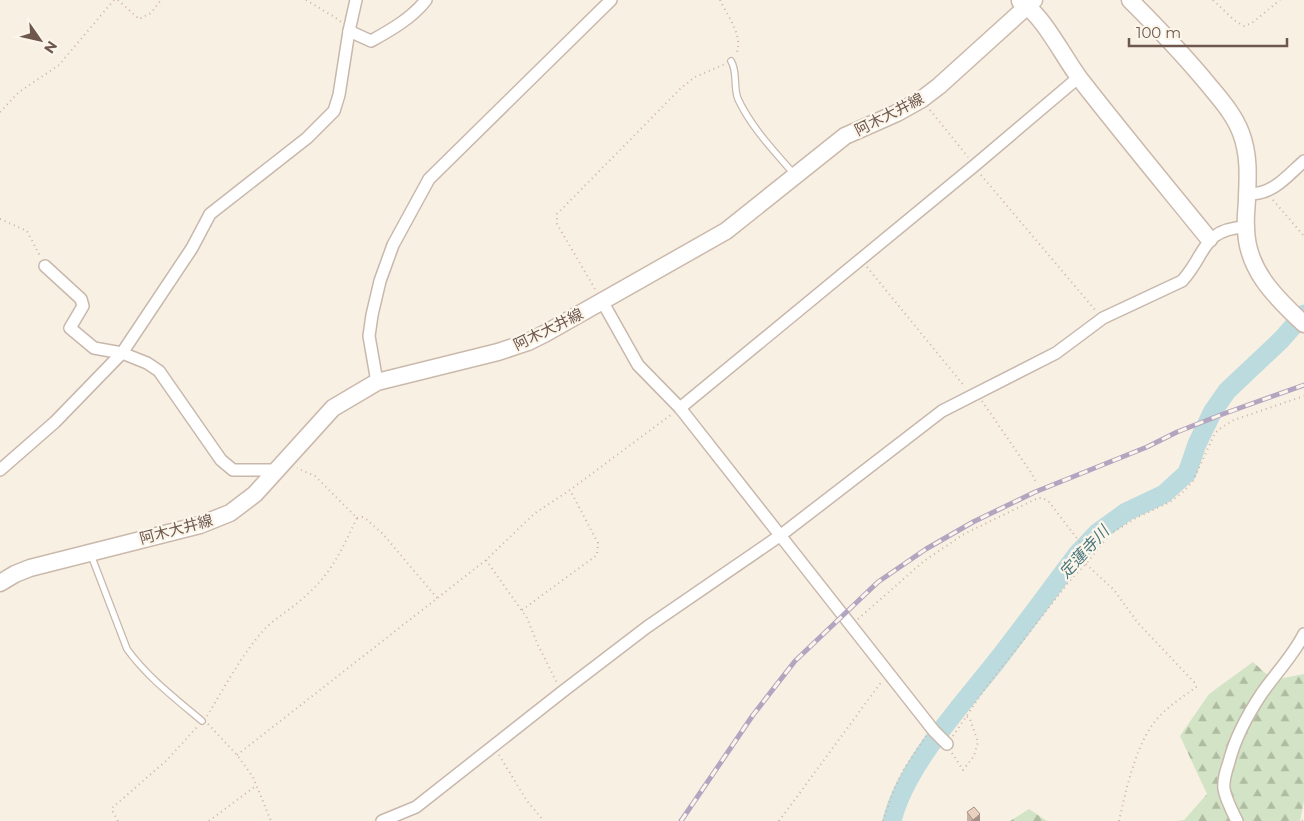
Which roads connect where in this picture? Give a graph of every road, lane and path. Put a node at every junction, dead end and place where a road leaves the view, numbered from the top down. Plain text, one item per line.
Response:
1 (114, 0) edge
2 (118, 0) edge
3 (161, 0) edge
4 (306, 0) edge
5 (356, 0) edge
6 (426, 0) edge
7 (611, 0) edge
8 (720, 0) edge
9 (1130, 0) edge
10 (1213, 0) edge
11 (1280, 0) edge
12 (1027, 2) edge
13 (349, 31) junction
14 (732, 61) junction
15 (1078, 77) junction
16 (922, 99) junction
17 (0, 112) edge
18 (1304, 161) edge
19 (974, 166) junction
20 (795, 175) junction
21 (1266, 192) junction
22 (1247, 194) junction
23 (0, 219) edge
24 (1246, 227) junction
25 (1304, 236) edge
26 (1209, 239) junction
27 (861, 260) junction
28 (45, 266) joint
29 (602, 301) junction
30 (1102, 319) junction
31 (1304, 324) edge
32 (122, 353) junction
33 (377, 382) junction
34 (974, 394) junction
35 (1304, 396) edge
36 (680, 408) junction
37 (280, 466) junction
38 (0, 470) edge
39 (1037, 484) dead end
40 (570, 490) junction
41 (357, 518) junction
42 (781, 535) junction
43 (90, 553) junction
44 (1093, 554) junction
45 (486, 560) junction
46 (1086, 564) junction
47 (0, 583) edge
48 (437, 598) junction
49 (522, 610) junction
50 (850, 626) junction
51 (1304, 634) edge
52 (888, 673) junction
53 (563, 691) junction
54 (966, 716) junction
55 (202, 721) joint
56 (933, 729) junction
57 (948, 744) junction
58 (493, 746) junction
59 (237, 755) junction
60 (257, 785) junction
61 (118, 821) edge
62 (209, 821) edge
63 (272, 821) edge
64 (382, 821) edge
65 (544, 821) edge
66 (779, 821) edge
67 (883, 821) edge
68 (1119, 821) edge
69 (1236, 821) edge

1 - 17 path
2 - 3 path
4 - 13 path
5 - 13 street
6 - 13 street
7 - 33 street
8 - 14 path
9 - 22 main road
10 - 11 path
12 - 15 main road
12 - 16 main road, 阿木大井線
13 - 32 street
14 - 20 lane
14 - 29 path
15 - 19 street
15 - 26 main road
16 - 19 path
16 - 20 main road, 阿木大井線
18 - 21 street
19 - 27 street
19 - 30 path
20 - 29 main road, 阿木大井線
21 - 22 street
21 - 25 path
22 - 24 main road
23 - 28 path
24 - 26 street
24 - 31 main road
26 - 30 street
27 - 34 path
27 - 36 street
28 - 32 street
29 - 33 main road, 阿木大井線
29 - 36 street
30 - 34 street
32 - 37 street
32 - 38 street
33 - 37 main road, 阿木大井線
34 - 39 path
34 - 42 street
35 - 44 path
36 - 40 path
36 - 42 street
37 - 41 path
37 - 43 main road, 阿木大井線
40 - 45 path
40 - 49 path
41 - 48 path
41 - 59 path
42 - 50 street
42 - 53 street
43 - 47 main road, 阿木大井線
43 - 55 lane
44 - 46 path
44 - 50 path
45 - 48 path
45 - 49 path
46 - 54 path
46 - 68 path
48 - 59 path
49 - 53 path
50 - 52 street
51 - 69 street
52 - 56 street
52 - 66 path
53 - 58 street
54 - 57 path
54 - 57 path
55 - 61 path
56 - 57 street
56 - 67 path
58 - 64 street
58 - 65 path
59 - 60 path
60 - 62 path
60 - 63 path

